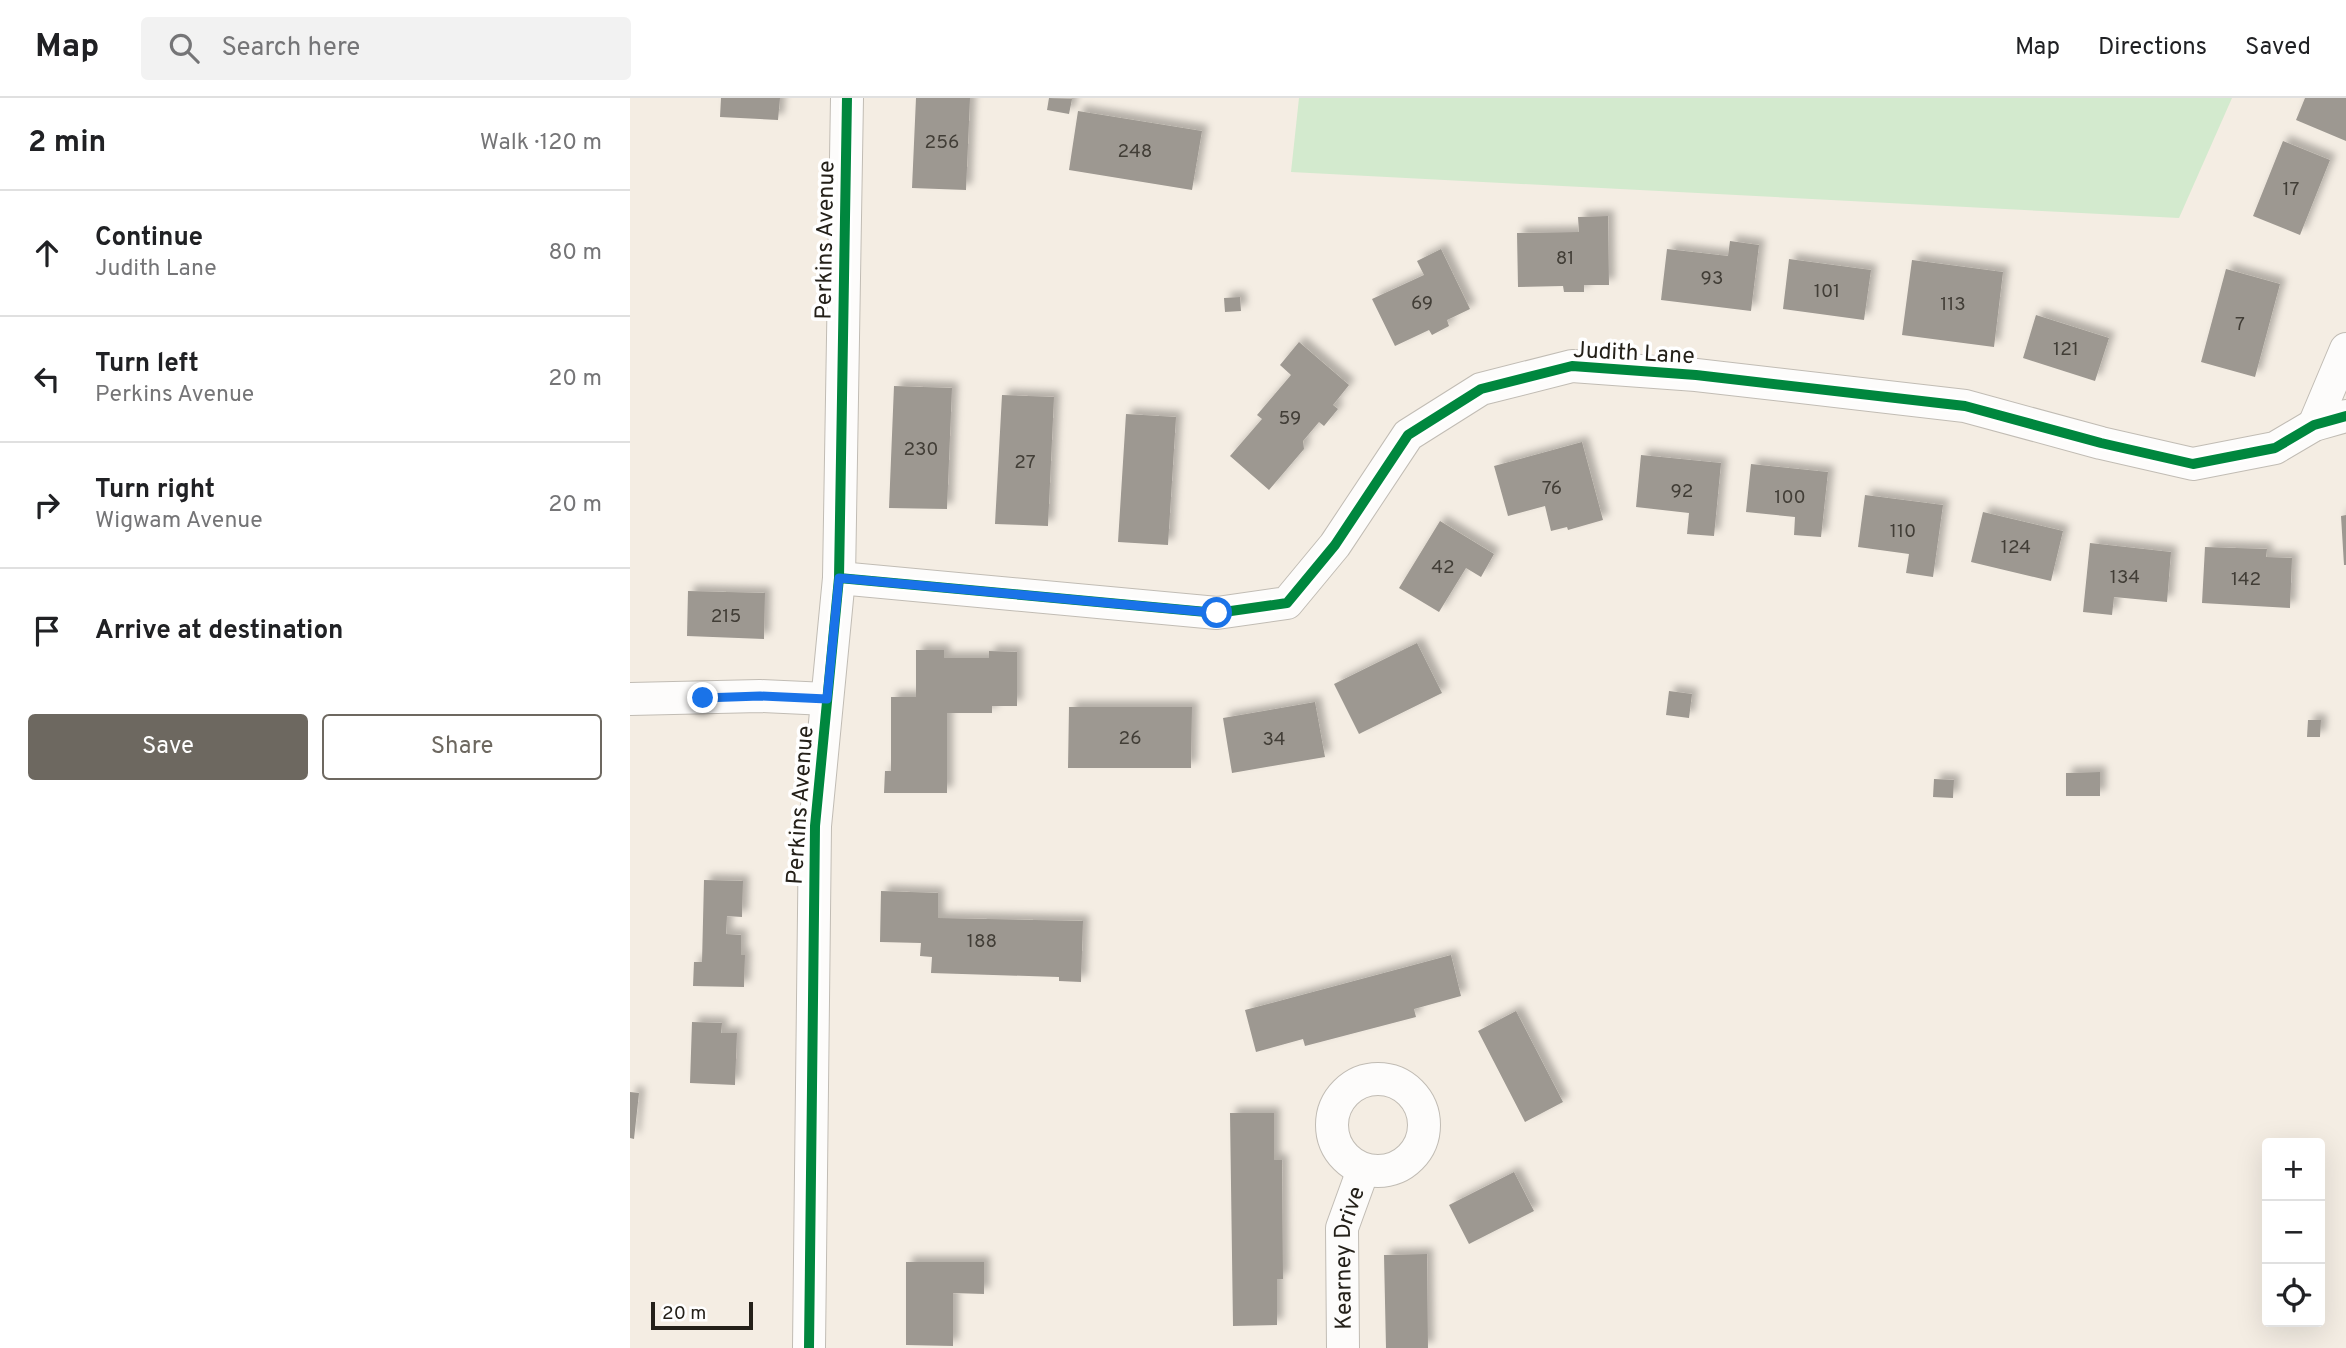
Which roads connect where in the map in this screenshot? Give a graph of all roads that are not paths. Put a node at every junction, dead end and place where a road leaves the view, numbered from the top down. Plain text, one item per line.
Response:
1 (847, 98) edge
2 (2346, 349) edge
3 (2346, 416) edge
4 (2314, 425) junction
5 (839, 578) junction
6 (630, 699) edge
7 (827, 699) junction
8 (1363, 1170) dead end
9 (809, 1348) edge
10 (1343, 1348) edge

1 - 5 street, Perkins Avenue
2 - 4 street
3 - 4 street, Judith Lane
4 - 5 street, Judith Lane
5 - 7 street, Perkins Avenue
6 - 7 street
7 - 9 street, Perkins Avenue
8 - 10 street, Kearney Drive

